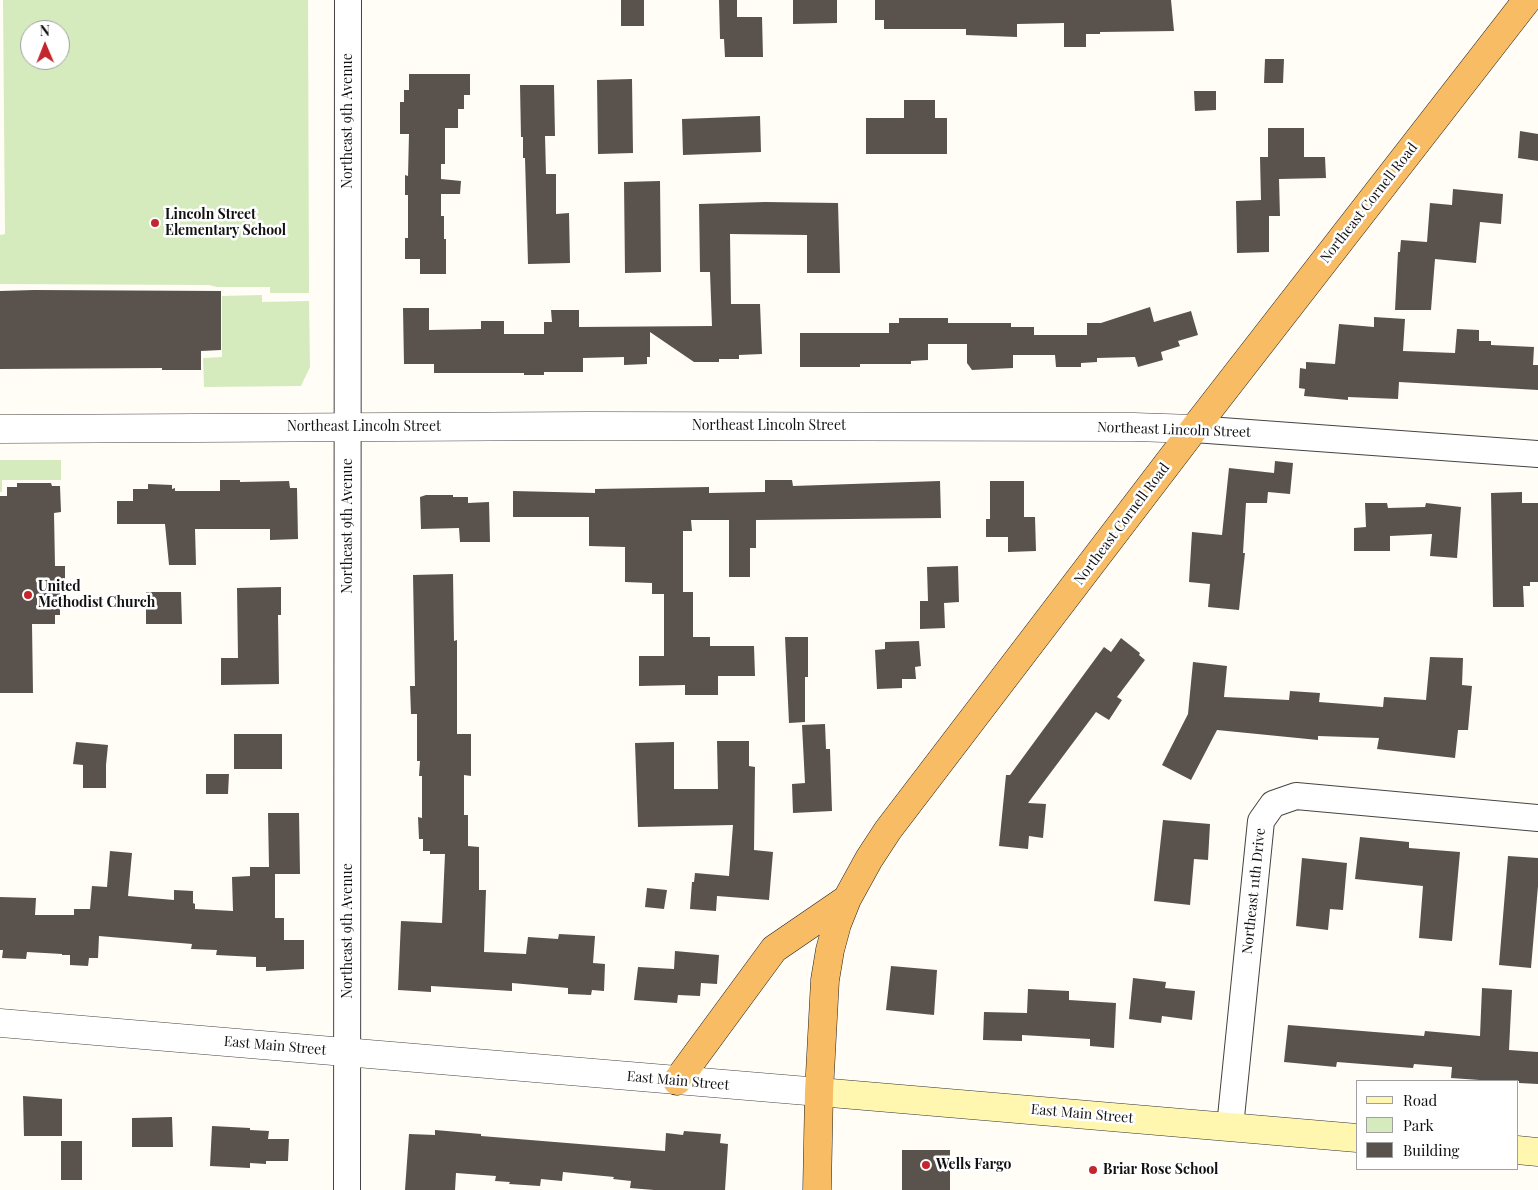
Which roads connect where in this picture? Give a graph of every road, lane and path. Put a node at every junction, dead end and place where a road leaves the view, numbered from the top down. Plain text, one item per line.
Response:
1 (348, 0) edge
2 (1527, 0) edge
3 (348, 427) junction
4 (0, 429) edge
5 (1194, 429) junction
6 (1538, 454) edge
7 (1538, 818) edge
8 (846, 900) junction
9 (0, 1023) edge
10 (348, 1053) junction
11 (678, 1081) junction
12 (819, 1092) junction
13 (1230, 1127) junction
14 (1356, 1138) edge
15 (1518, 1150) edge
16 (1538, 1152) edge
17 (347, 1190) edge
18 (817, 1190) edge

1 - 3 street, Northeast 9th Avenue
2 - 5 highway, Northeast Cornell Road
3 - 4 street, Northeast Lincoln Street
3 - 5 street, Northeast Lincoln Street
3 - 10 street, Northeast 9th Avenue
5 - 6 street, Northeast Lincoln Street
5 - 8 highway, Northeast Cornell Road
7 - 13 street, Northeast 11th Drive
8 - 11 highway
8 - 12 highway, Northeast Cornell Road
9 - 10 street, East Main Street
10 - 11 street, East Main Street
10 - 17 street, Northeast 9th Avenue
11 - 12 street, East Main Street
12 - 13 main road, East Main Street
12 - 18 highway, Northeast Cornell Road
13 - 14 main road, East Main Street
15 - 16 main road

